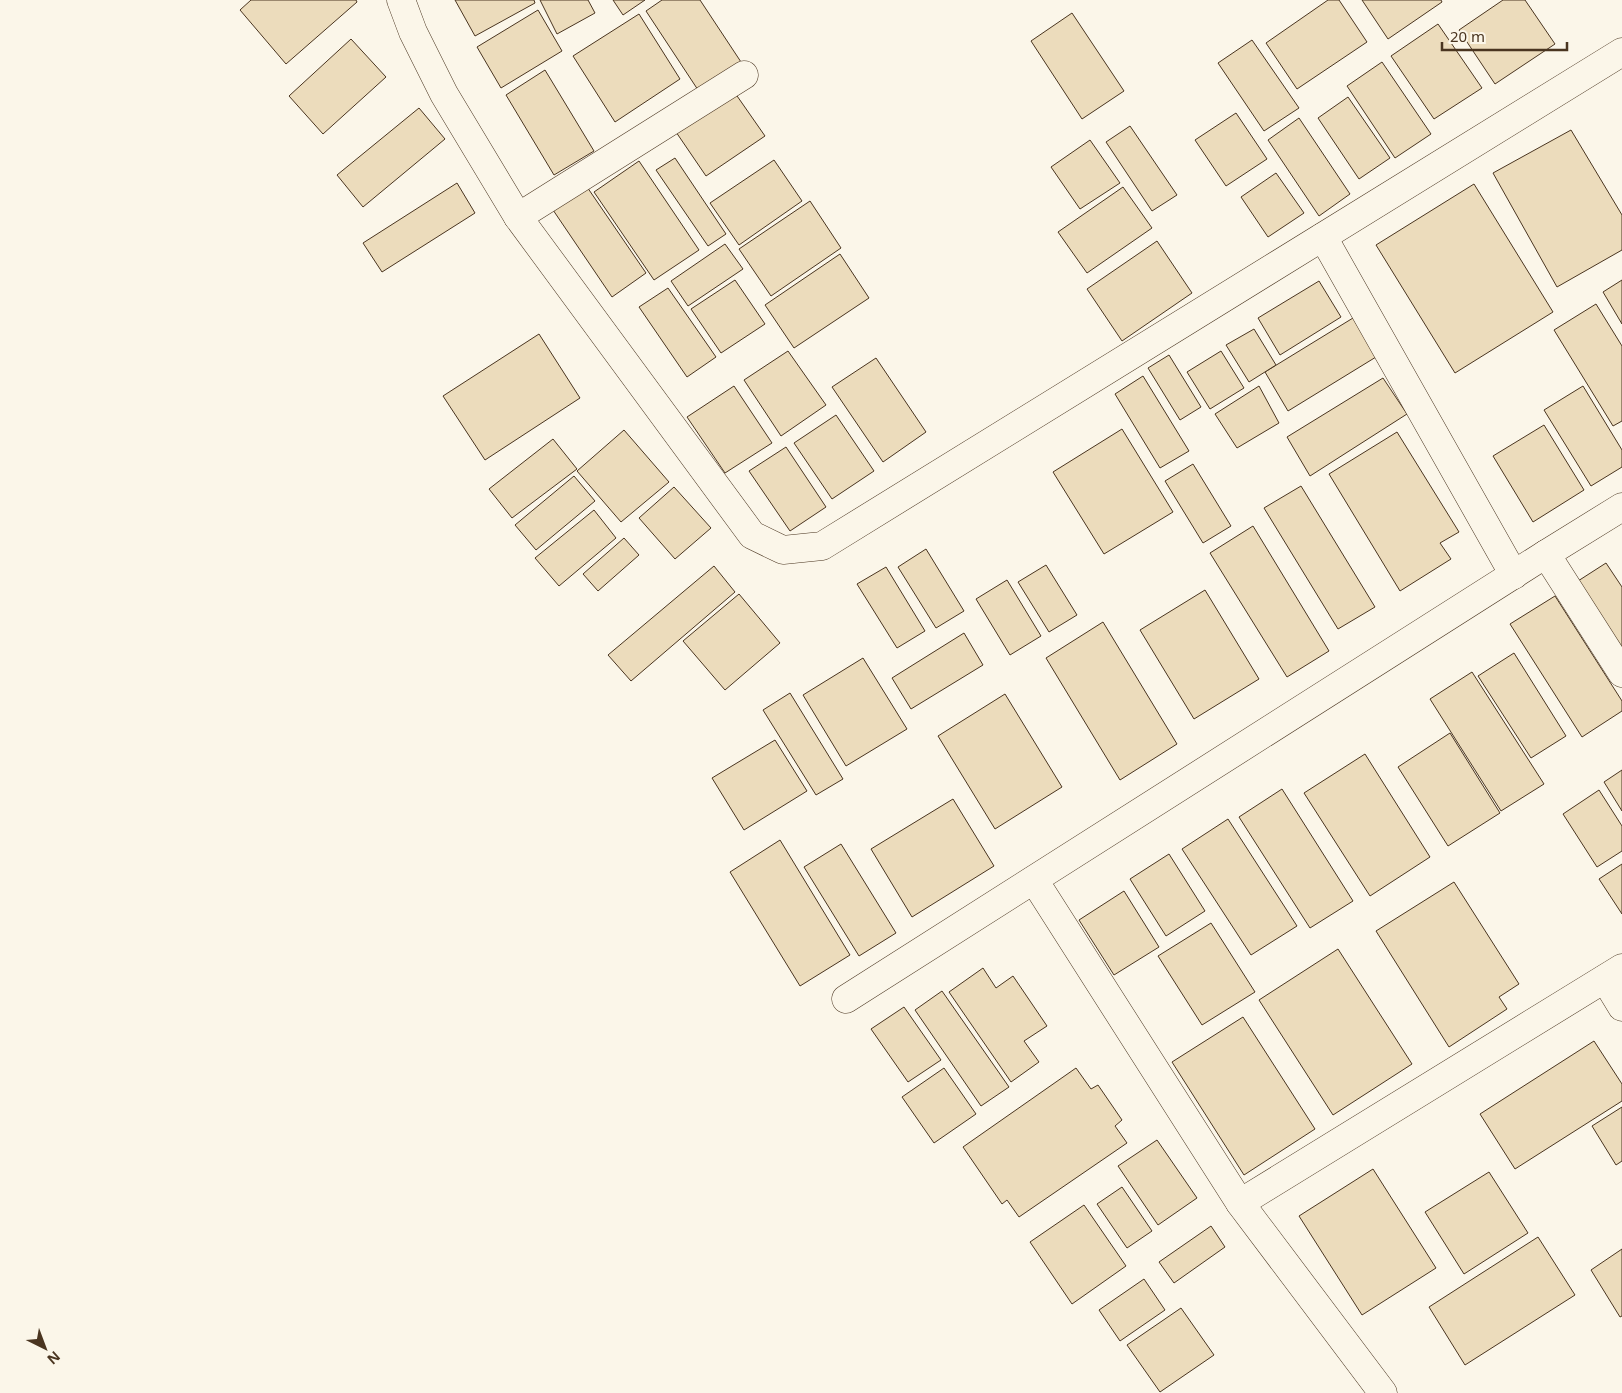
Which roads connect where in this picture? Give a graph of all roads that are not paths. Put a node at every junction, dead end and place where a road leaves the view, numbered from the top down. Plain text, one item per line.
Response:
1 (401, 0) edge
2 (1622, 52) edge
3 (744, 76) dead end
4 (518, 217) junction
5 (1323, 237) junction
6 (1622, 507) edge
7 (1546, 554) junction
8 (1514, 575) junction
9 (1622, 673) edge
10 (1034, 880) junction
11 (1613, 973) edge
12 (846, 999) dead end
13 (1622, 1007) edge
14 (1240, 1203) junction
15 (1383, 1393) edge

1 - 4 street
2 - 5 street
3 - 4 street
4 - 5 street
5 - 8 street
6 - 7 street
7 - 8 street
7 - 9 street
8 - 10 street
10 - 12 street
10 - 14 street
11 - 13 street
11 - 14 street
14 - 15 street

